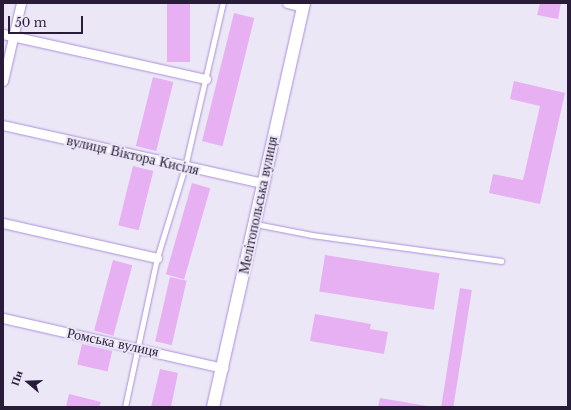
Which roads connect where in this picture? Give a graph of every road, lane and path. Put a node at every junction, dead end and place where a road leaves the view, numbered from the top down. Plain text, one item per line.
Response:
1 (21, 3) edge
2 (223, 3) edge
3 (287, 3) edge
4 (304, 5) edge
5 (3, 34) edge
6 (13, 37) junction
7 (206, 79) junction
8 (3, 81) edge
9 (3, 125) edge
10 (186, 167) junction
11 (263, 183) junction
12 (3, 223) edge
13 (254, 223) junction
14 (158, 258) junction
15 (501, 261) dead end
16 (3, 318) edge
17 (139, 347) junction
18 (222, 368) junction
19 (125, 407) edge
20 (213, 407) edge

1 - 6 street
2 - 7 lane
3 - 4 street
4 - 11 main road, Мелітопольська вулиця
5 - 6 street
6 - 7 street
6 - 8 street
7 - 10 lane
9 - 10 street, вулиця Віктора Кисіля
10 - 11 street, вулиця Віктора Кисіля
10 - 14 lane
11 - 13 main road, Мелітопольська вулиця
12 - 14 street
13 - 15 lane
13 - 18 main road, Мелітопольська вулиця
14 - 17 lane
16 - 17 street, Ромська вулиця
17 - 18 street, Ромська вулиця
17 - 19 lane
18 - 20 main road, Мелітопольська вулиця

